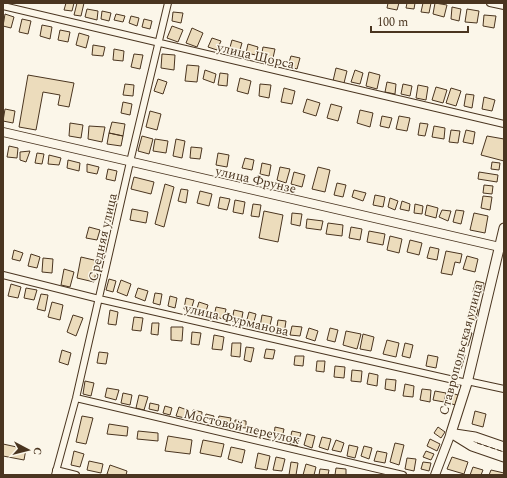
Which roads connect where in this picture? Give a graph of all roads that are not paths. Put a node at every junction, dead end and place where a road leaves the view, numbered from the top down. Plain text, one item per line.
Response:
1 (168, 3) edge
2 (490, 3) edge
3 (3, 6) edge
4 (504, 6) edge
5 (158, 43) junction
6 (504, 124) edge
7 (3, 132) edge
8 (130, 162) junction
9 (504, 228) edge
10 (502, 248) edge
11 (3, 275) edge
12 (99, 298) junction
13 (467, 382) junction
14 (504, 389) edge
15 (76, 398) junction
16 (451, 433) junction
17 (504, 446) edge
18 (504, 457) edge
19 (55, 472) edge
20 (76, 475) edge
21 (403, 475) edge
22 (435, 475) edge

1 - 5 street, Средняя улица
2 - 4 street
3 - 5 street, улица Щорса
5 - 6 street, улица Щорса
5 - 8 street, Средняя улица
7 - 8 street, улица Фрунзе
8 - 10 street, улица Фрунзе
8 - 12 street, Средняя улица
9 - 10 main road, Ставропольская улица
10 - 13 main road, Ставропольская улица
11 - 12 street, улица Фурманова
12 - 13 street, улица Фурманова
12 - 15 street, Средняя улица
13 - 14 street, улица Фурманова
13 - 16 main road, Ставропольская улица
15 - 19 street, Средняя улица
15 - 21 street, Мостовой переулок
16 - 17 main road
16 - 18 main road
16 - 22 street, Ставропольская улица
19 - 20 street

